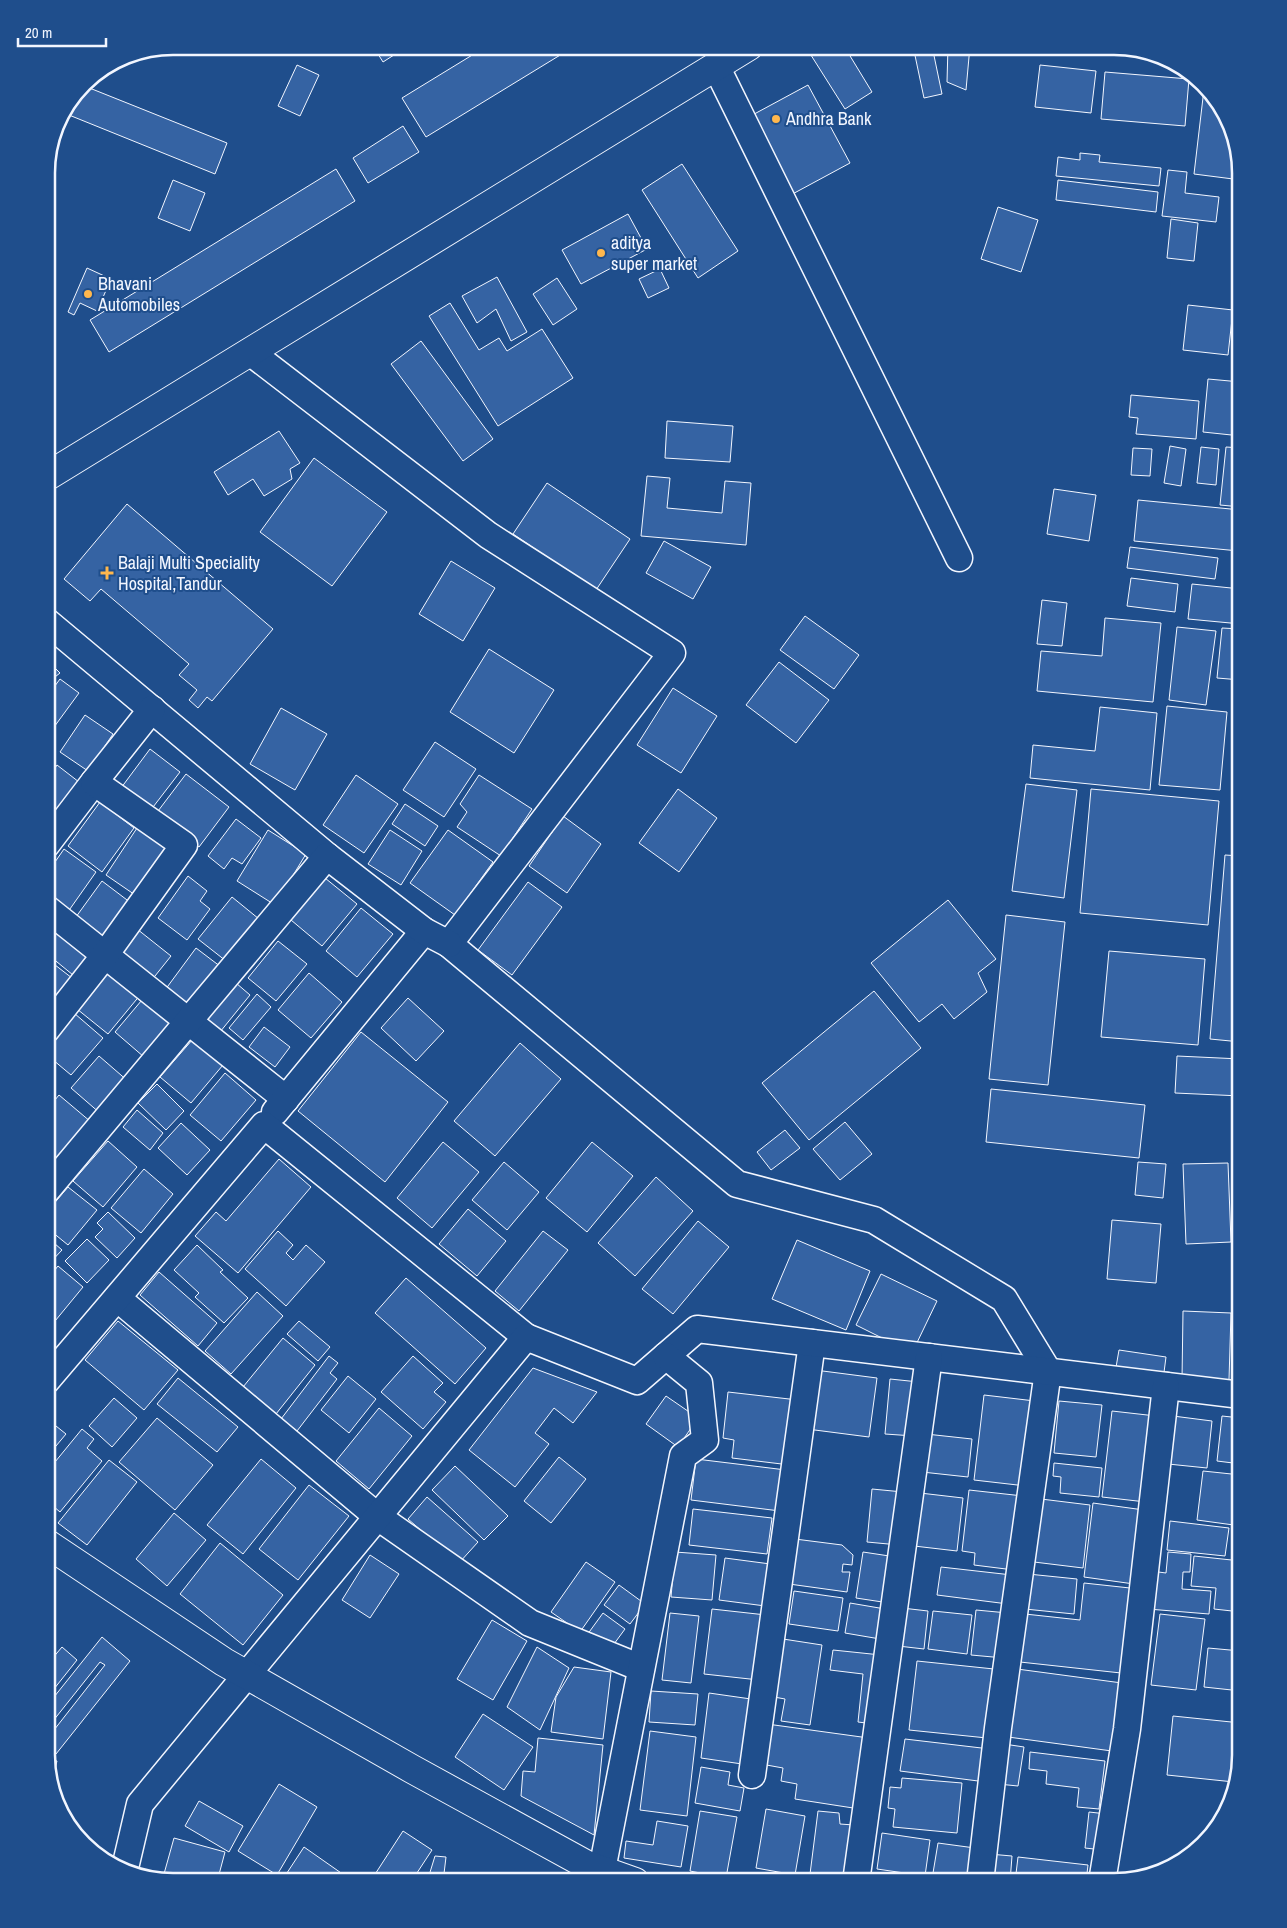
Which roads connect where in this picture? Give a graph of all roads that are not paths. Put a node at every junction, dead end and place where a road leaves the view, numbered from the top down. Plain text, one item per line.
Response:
1 (734, 55) edge
2 (716, 66) junction
3 (250, 352) junction
4 (55, 471) edge
5 (959, 558) dead end
6 (55, 628) edge
7 (152, 709) junction
8 (94, 782) junction
9 (55, 833) edge
10 (327, 856) junction
11 (55, 915) edge
12 (424, 932) junction
13 (449, 944) junction
14 (105, 955) junction
15 (55, 1019) edge
16 (188, 1021) junction
17 (286, 1099) junction
18 (264, 1125) junction
19 (55, 1180) edge
20 (117, 1298) junction
21 (526, 1337) junction
22 (812, 1343) junction
23 (666, 1356) junction
24 (929, 1357) junction
25 (55, 1370) edge
26 (1048, 1371) junction
27 (1166, 1386) junction
28 (1232, 1394) edge
29 (378, 1517) junction
30 (55, 1549) edge
31 (641, 1668) junction
32 (248, 1675) junction
33 (752, 1775) dead end
34 (126, 1863) edge
35 (602, 1870) junction
36 (610, 1873) edge
37 (857, 1873) edge
38 (981, 1873) edge
39 (1103, 1873) edge

1 - 2 main road
2 - 3 main road
2 - 5 street
3 - 4 main road
3 - 13 street
6 - 7 street
7 - 8 street
7 - 10 street
8 - 9 street
8 - 14 street
10 - 12 street
10 - 16 street
11 - 14 street
12 - 13 street
12 - 17 street
13 - 26 street
14 - 15 street
14 - 16 street
16 - 17 street
16 - 19 street
17 - 18 street
18 - 20 street
18 - 21 street
20 - 25 street
20 - 29 street
21 - 23 street
21 - 29 street
22 - 23 street
22 - 24 street
22 - 33 street
23 - 31 street
24 - 26 street
24 - 37 street
26 - 27 street
26 - 38 street
27 - 28 street
27 - 39 street
29 - 31 street
29 - 32 street
30 - 32 main road
31 - 35 street
32 - 34 street
32 - 35 main road
35 - 36 main road

